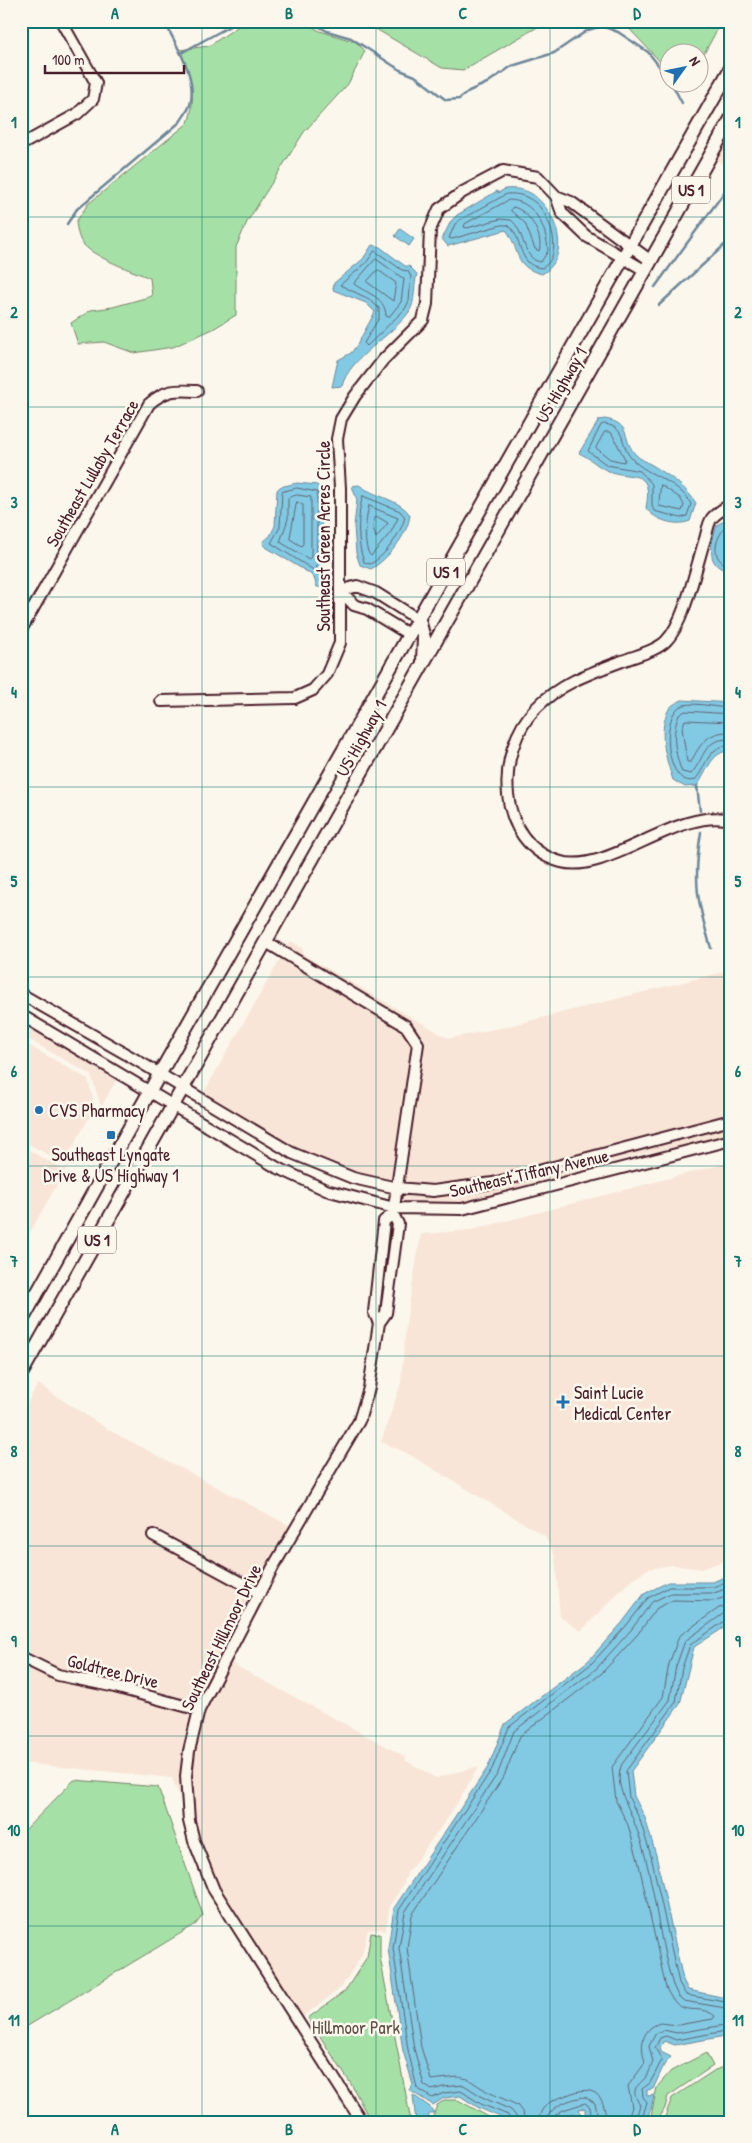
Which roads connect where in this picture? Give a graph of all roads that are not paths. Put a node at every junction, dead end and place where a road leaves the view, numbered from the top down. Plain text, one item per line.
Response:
1 (61, 21) edge
2 (731, 68) edge
3 (731, 119) edge
4 (21, 145) edge
5 (556, 196) junction
6 (627, 252) junction
7 (648, 266) junction
8 (197, 391) dead end
9 (731, 504) edge
10 (341, 591) junction
11 (419, 620) junction
12 (21, 630) edge
13 (410, 635) junction
14 (423, 664) junction
15 (161, 701) dead end
16 (731, 820) edge
17 (266, 942) junction
18 (21, 994) edge
19 (21, 1015) edge
20 (159, 1075) junction
21 (183, 1088) junction
22 (149, 1092) junction
23 (173, 1106) junction
24 (731, 1120) edge
25 (731, 1140) edge
26 (397, 1188) junction
27 (394, 1211) junction
28 (21, 1322) edge
29 (21, 1374) edge
30 (153, 1535) dead end
31 (260, 1593) junction
32 (21, 1657) edge
33 (199, 1710) junction
34 (362, 2122) edge

1 - 4 street
2 - 6 main road, US Highway 1 / US 1
3 - 7 main road, US Highway 1 / US 1
5 - 6 street, Southeast Green Acres Circle
5 - 6 street, Southeast Green Acres Circle
5 - 10 street, Southeast Green Acres Circle
6 - 7 street, Southeast Green Acres Circle
6 - 11 main road, US Highway 1 / US 1
7 - 14 main road, US Highway 1 / US 1
8 - 12 street, Southeast Lullaby Terrace
9 - 16 street
10 - 11 street
10 - 13 street
10 - 15 street, Southeast Green Acres Circle
11 - 13 main road, US Highway 1 / US 1
11 - 14 main road
13 - 20 main road, US Highway 1 / US 1
14 - 17 main road, US Highway 1 / US 1
17 - 21 main road, US Highway 1 / US 1
17 - 26 street, Southeast Hillmoor Drive
18 - 20 street, Southeast Tiffany Avenue
19 - 22 street, Southeast Tiffany Avenue
20 - 21 street, Southeast Tiffany Avenue
20 - 22 main road, US Highway 1 / US 1
21 - 23 main road, US Highway 1 / US 1
21 - 26 street, Southeast Tiffany Avenue
22 - 23 street, Southeast Tiffany Avenue
22 - 28 main road, US Highway 1 / US 1
23 - 27 street, Southeast Tiffany Avenue
23 - 29 main road, US Highway 1 / US 1
24 - 26 street, Southeast Tiffany Avenue
25 - 27 street, Southeast Tiffany Avenue
26 - 27 street, Southeast Hillmoor Drive
27 - 31 street, Southeast Hillmoor Drive
30 - 31 street
31 - 33 street, Southeast Hillmoor Drive
32 - 33 street, Goldtree Drive
33 - 34 street, Southeast Hillmoor Drive

